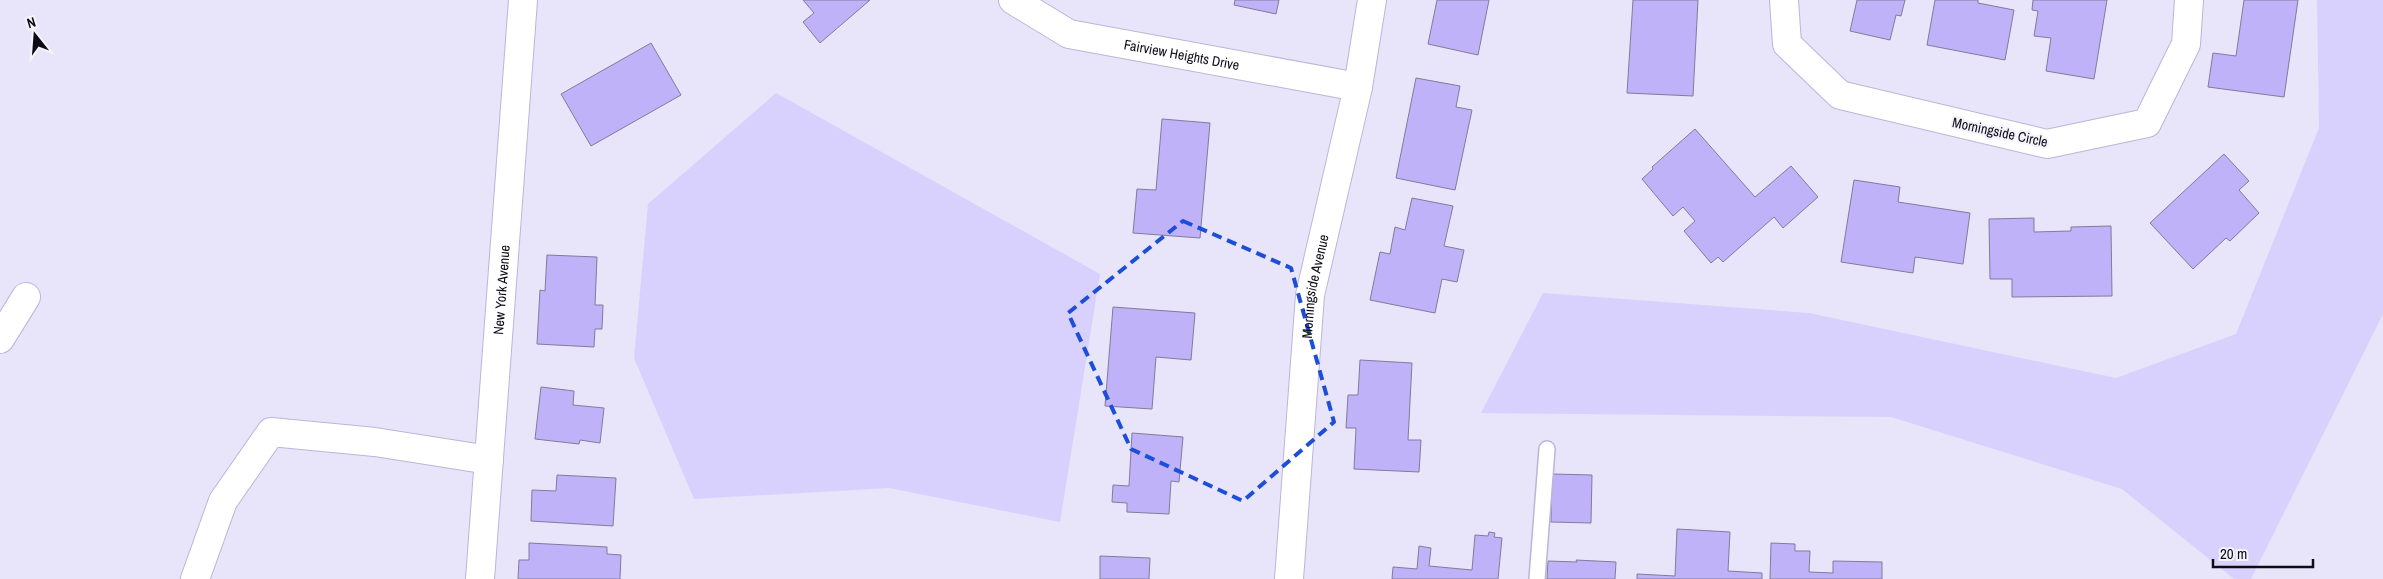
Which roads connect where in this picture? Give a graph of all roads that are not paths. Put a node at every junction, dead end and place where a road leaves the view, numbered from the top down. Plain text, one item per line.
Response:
1 (524, 0) edge
2 (1013, 0) edge
3 (1372, 0) edge
4 (1784, 0) edge
5 (2189, 0) edge
6 (1358, 87) junction
7 (26, 297) dead end
8 (0, 340) edge
9 (1547, 449) dead end
10 (489, 460) junction
11 (195, 579) edge
12 (480, 579) edge
13 (1289, 579) edge
14 (1537, 579) edge

1 - 10 street, New York Avenue
2 - 6 street, Fairview Heights Drive
3 - 6 street, Morningside Avenue
4 - 5 street, Morningside Circle
6 - 13 street, Morningside Avenue
7 - 8 street
9 - 14 lane
10 - 11 street
10 - 12 street, New York Avenue

